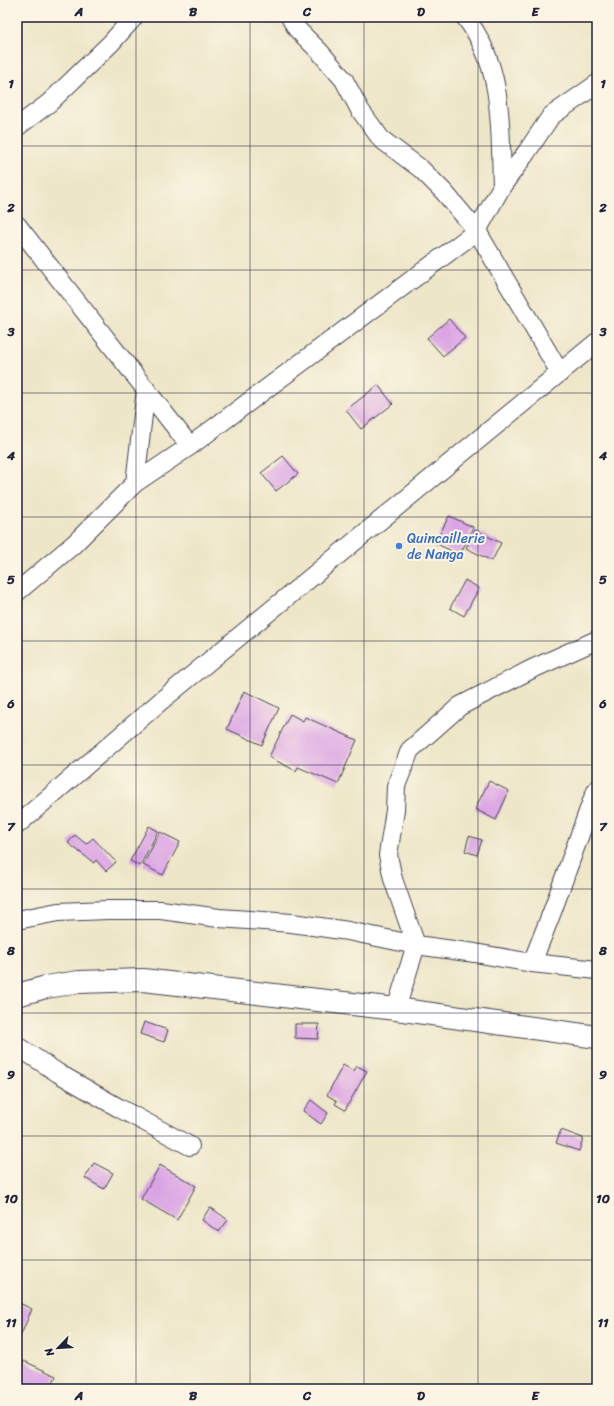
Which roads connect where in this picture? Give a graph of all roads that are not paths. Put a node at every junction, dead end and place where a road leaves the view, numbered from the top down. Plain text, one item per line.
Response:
1 (134, 17) edge
2 (290, 17) edge
3 (465, 17) edge
4 (597, 84) edge
5 (17, 127) edge
6 (502, 186) junction
7 (17, 225) edge
8 (477, 231) junction
9 (597, 342) edge
10 (560, 373) junction
11 (146, 390) junction
12 (190, 446) junction
13 (135, 483) junction
14 (17, 592) edge
15 (597, 640) edge
16 (597, 789) edge
17 (17, 825) edge
18 (17, 920) edge
19 (416, 946) junction
20 (532, 963) junction
21 (597, 970) edge
22 (17, 995) edge
23 (396, 1009) junction
24 (597, 1036) edge
25 (17, 1046) edge
26 (190, 1146) dead end

1 - 5 street
2 - 8 street
3 - 6 street
4 - 6 street
6 - 8 street
7 - 11 street
8 - 10 street
8 - 12 street
9 - 10 street
10 - 17 street
11 - 12 street
11 - 13 street
12 - 13 street
13 - 14 street
15 - 19 street
16 - 20 street
18 - 19 street
19 - 20 street
19 - 23 street
20 - 21 street
22 - 23 street
23 - 24 street
25 - 26 street

